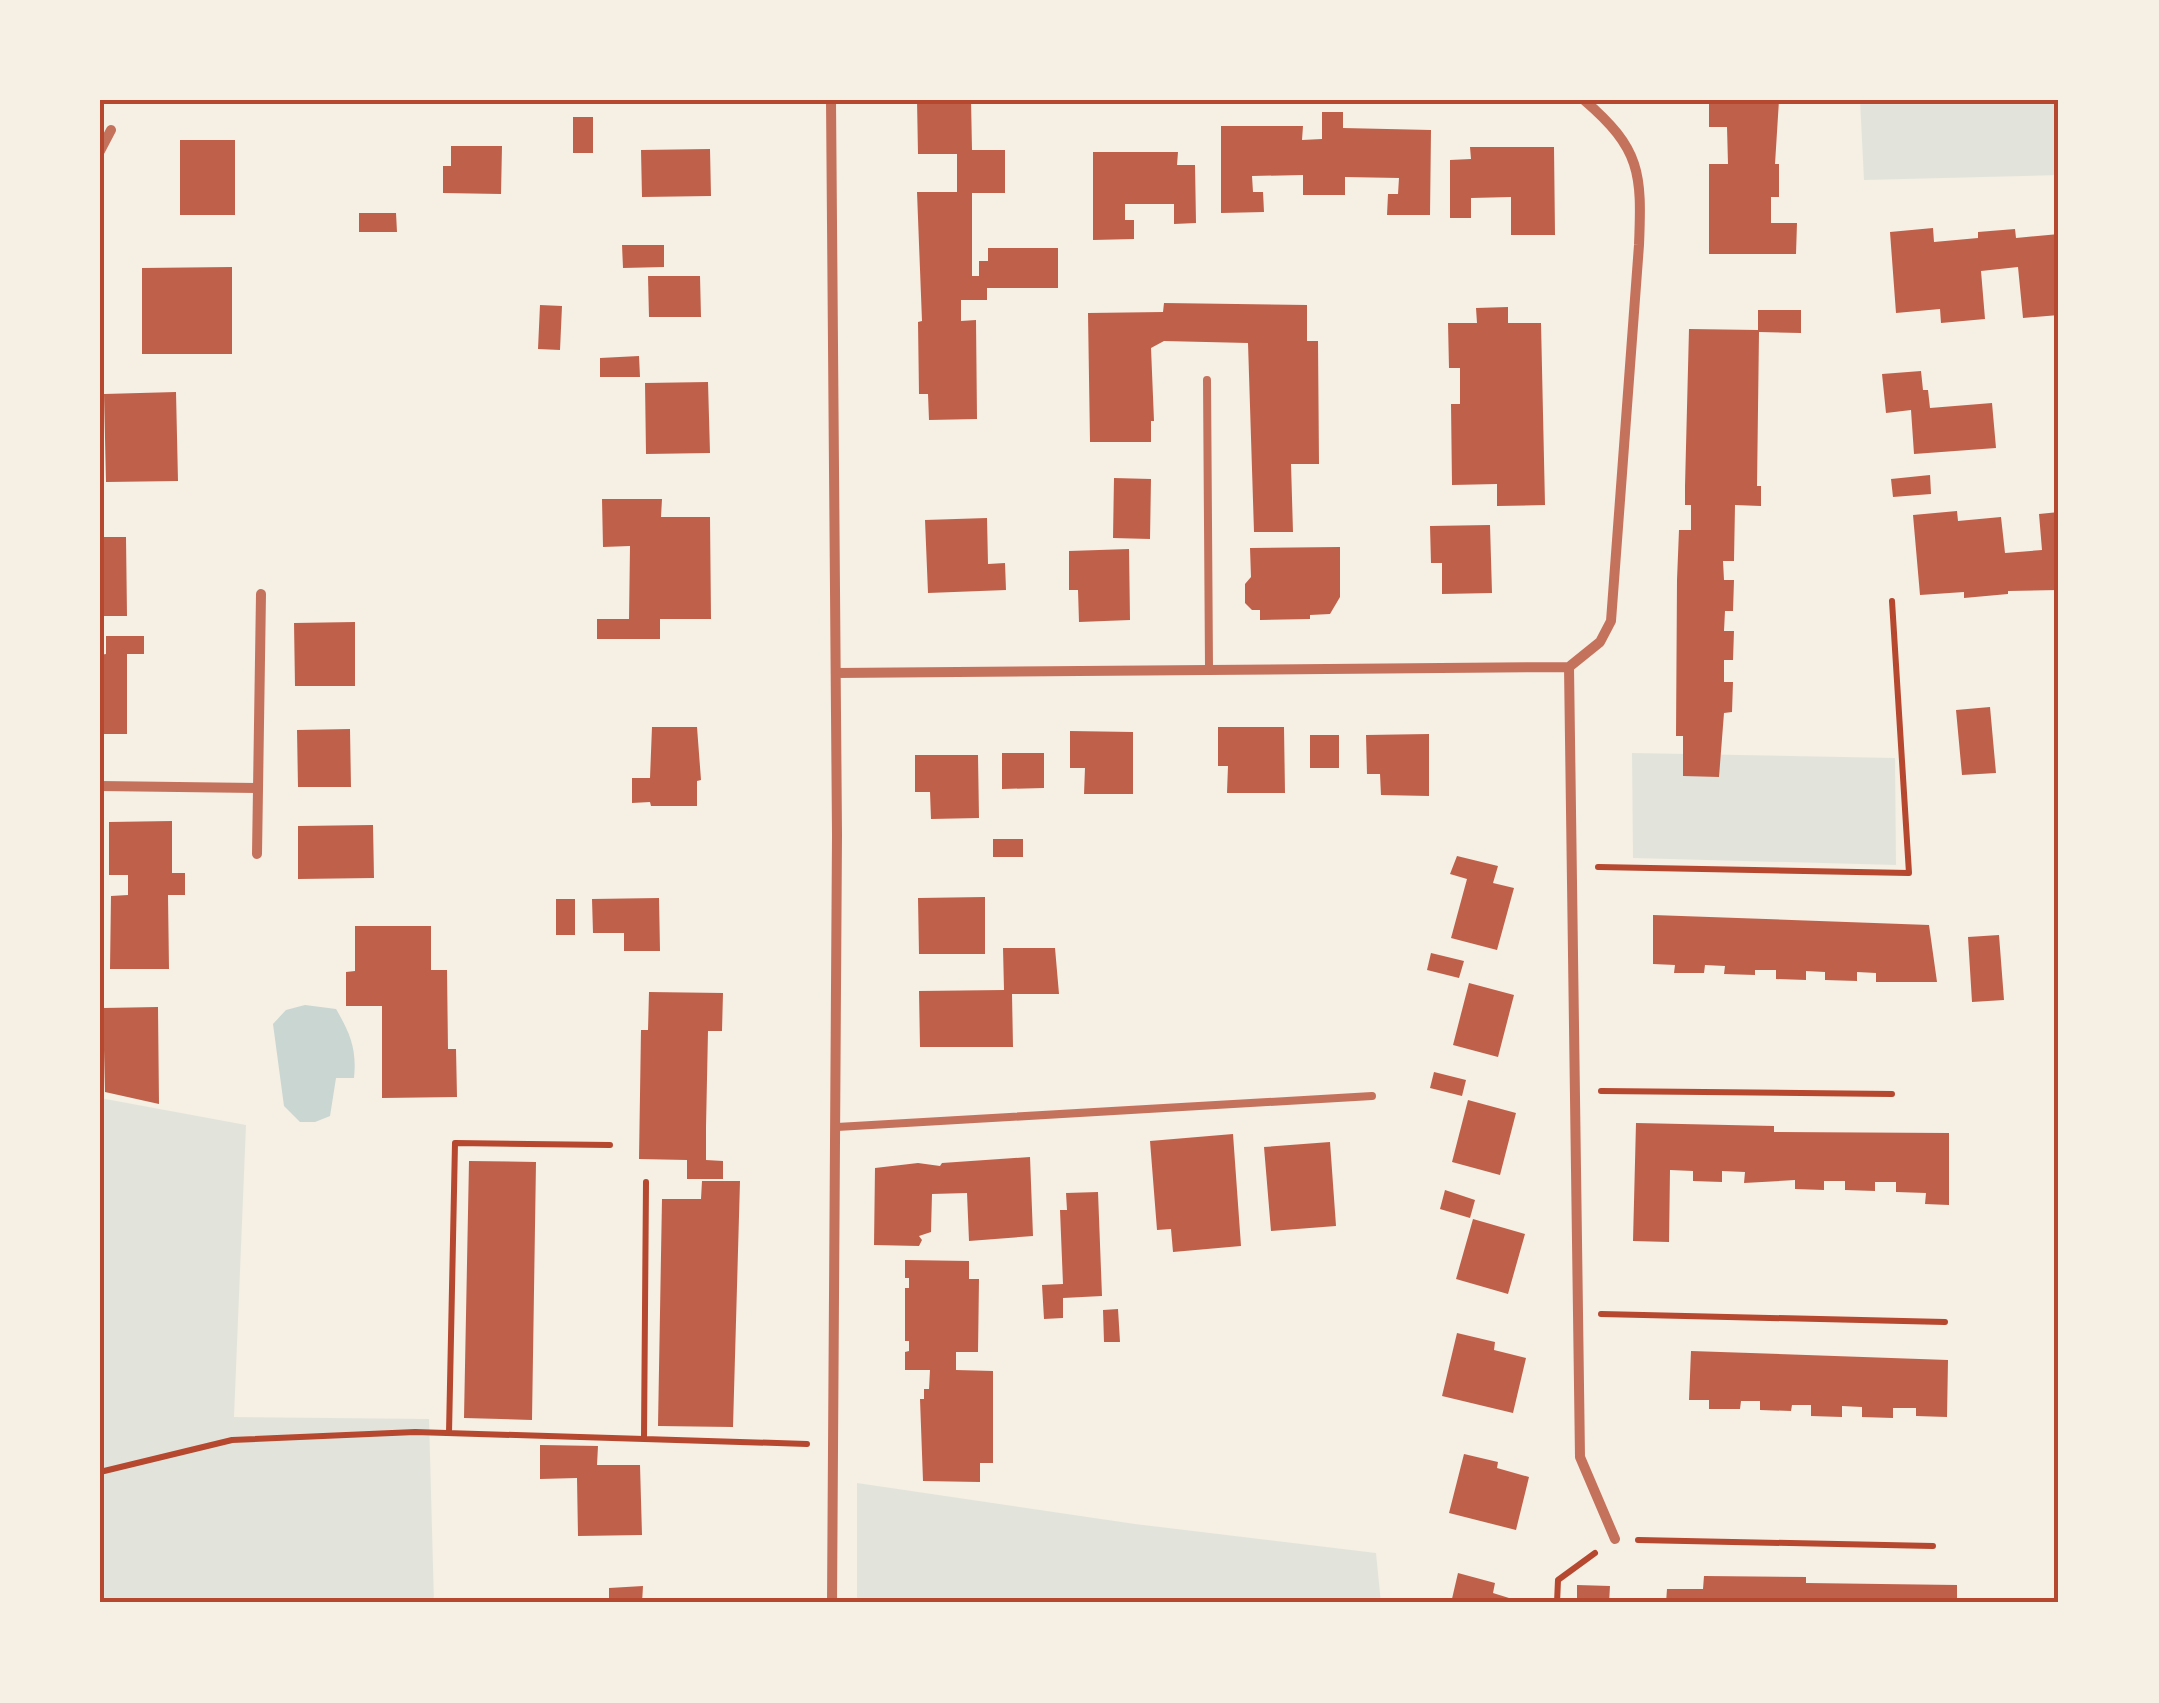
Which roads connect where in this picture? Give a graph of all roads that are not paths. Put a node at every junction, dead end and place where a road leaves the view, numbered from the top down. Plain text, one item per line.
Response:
1 (831, 100) edge
2 (1584, 100) edge
3 (111, 130) dead end
4 (100, 151) edge
5 (1207, 380) dead end
6 (261, 594) dead end
7 (1569, 667) junction
8 (1209, 668) junction
9 (836, 672) junction
10 (100, 786) edge
11 (257, 788) junction
12 (257, 854) dead end
13 (1372, 1096) dead end
14 (837, 1127) junction
15 (1615, 1539) road end
16 (832, 1603) edge

1 - 9 street
2 - 7 street
3 - 4 street
5 - 8 lane
6 - 11 street
7 - 8 street
7 - 15 street
8 - 9 street
9 - 14 street
10 - 11 street
11 - 12 street
13 - 14 lane
14 - 16 street

